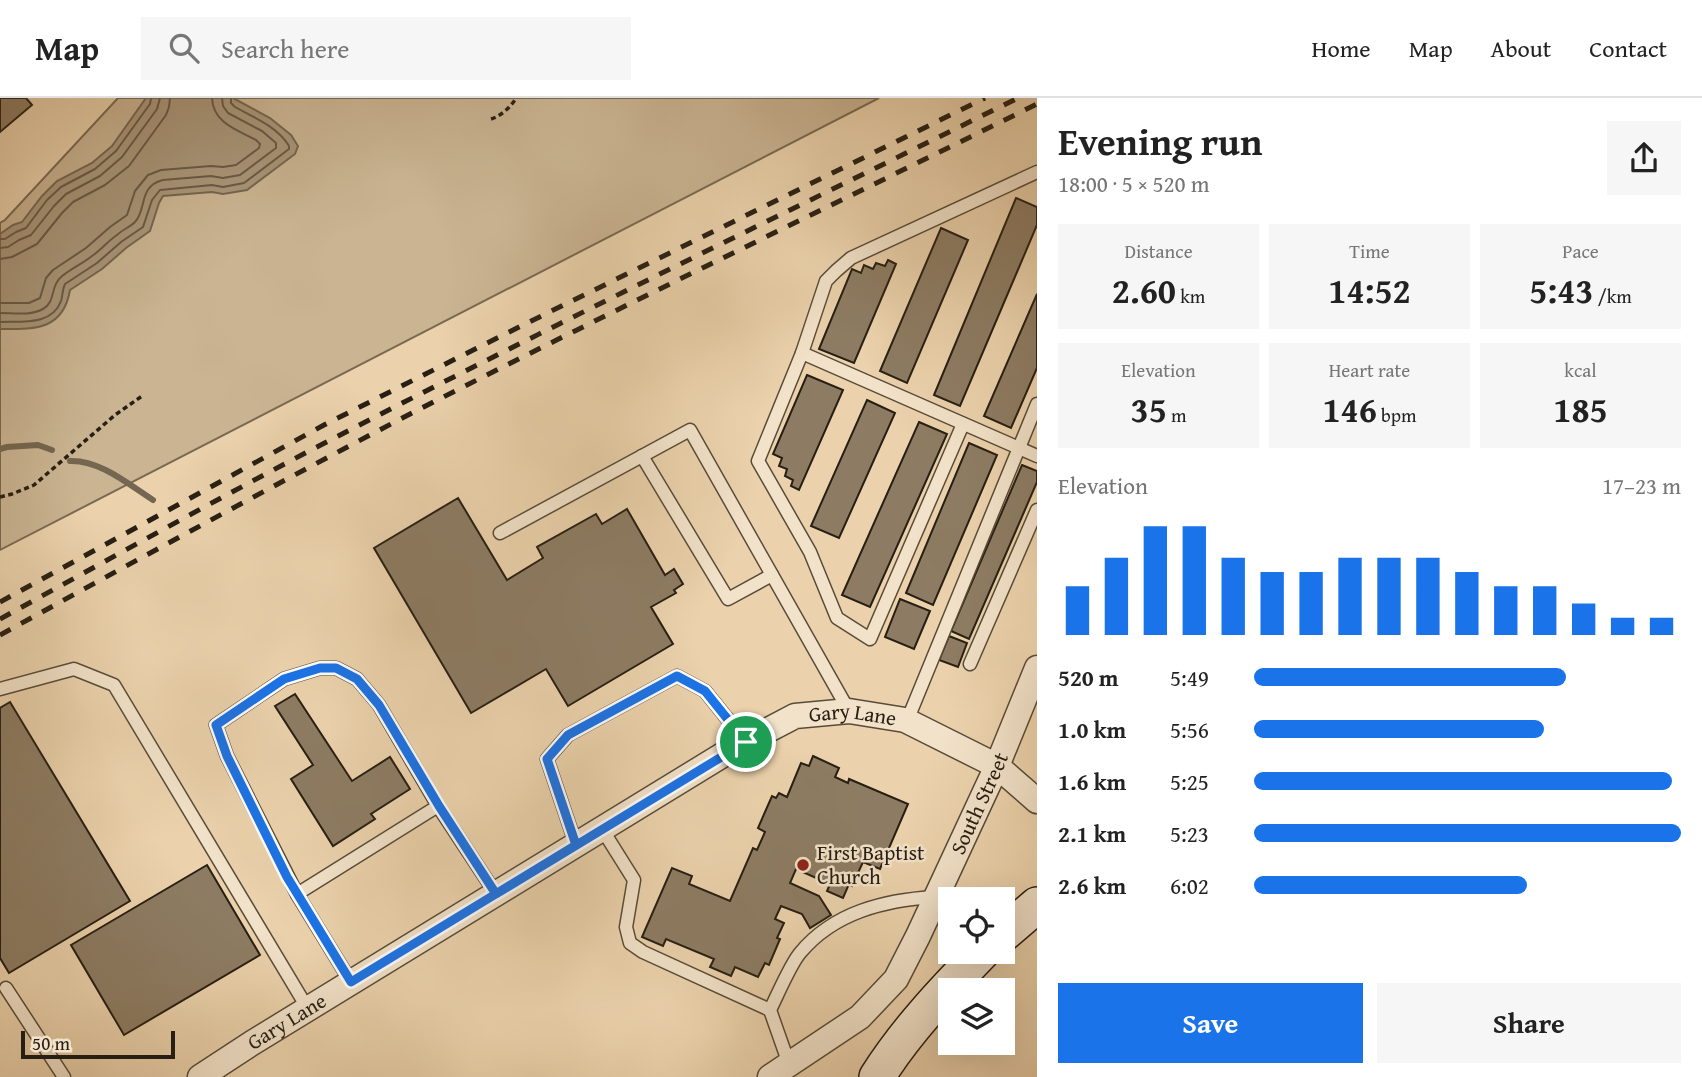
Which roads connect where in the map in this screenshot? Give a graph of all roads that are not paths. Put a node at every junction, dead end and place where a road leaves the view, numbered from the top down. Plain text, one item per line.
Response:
1 (1037, 172) edge
2 (802, 353) junction
3 (1037, 404) edge
4 (963, 424) junction
5 (1019, 449) junction
6 (642, 456) junction
7 (1037, 456) edge
8 (1037, 510) edge
9 (500, 533) dead end
10 (772, 575) junction
11 (970, 664) dead end
12 (1037, 668) edge
13 (0, 689) edge
14 (849, 711) junction
15 (908, 721) junction
16 (746, 742) junction
17 (997, 766) junction
18 (1037, 801) edge
19 (439, 806) junction
20 (602, 829) junction
21 (576, 845) junction
22 (297, 894) junction
23 (496, 894) junction
24 (935, 897) junction
25 (1037, 905) edge
26 (1015, 924) edge
27 (970, 964) edge
28 (351, 982) junction
29 (6, 988) dead end
30 (308, 1009) junction
31 (770, 1010) junction
32 (779, 1071) edge
33 (64, 1077) edge
34 (200, 1077) edge
35 (877, 1077) edge

1 - 2 lane
2 - 4 lane
2 - 4 lane
3 - 5 lane
4 - 5 lane
5 - 7 lane
5 - 15 lane
6 - 9 lane
6 - 10 lane
6 - 10 lane
8 - 11 lane
10 - 14 lane
12 - 17 street, South Street
13 - 30 lane
14 - 15 street, Gary Lane
14 - 16 street, Gary Lane
15 - 17 street, Gary Lane
16 - 20 street, Gary Lane
16 - 21 lane
17 - 18 street, Gary Lane
17 - 24 street, South Street
19 - 22 lane
19 - 22 lane
19 - 23 lane
20 - 21 street, Gary Lane
20 - 31 lane
21 - 23 street, Gary Lane
22 - 28 lane
23 - 28 street, Gary Lane
24 - 31 lane
24 - 32 street, South Street
25 - 26 main road
27 - 35 main road
28 - 30 street, Gary Lane
29 - 33 lane
30 - 34 street, Gary Lane
31 - 32 lane

